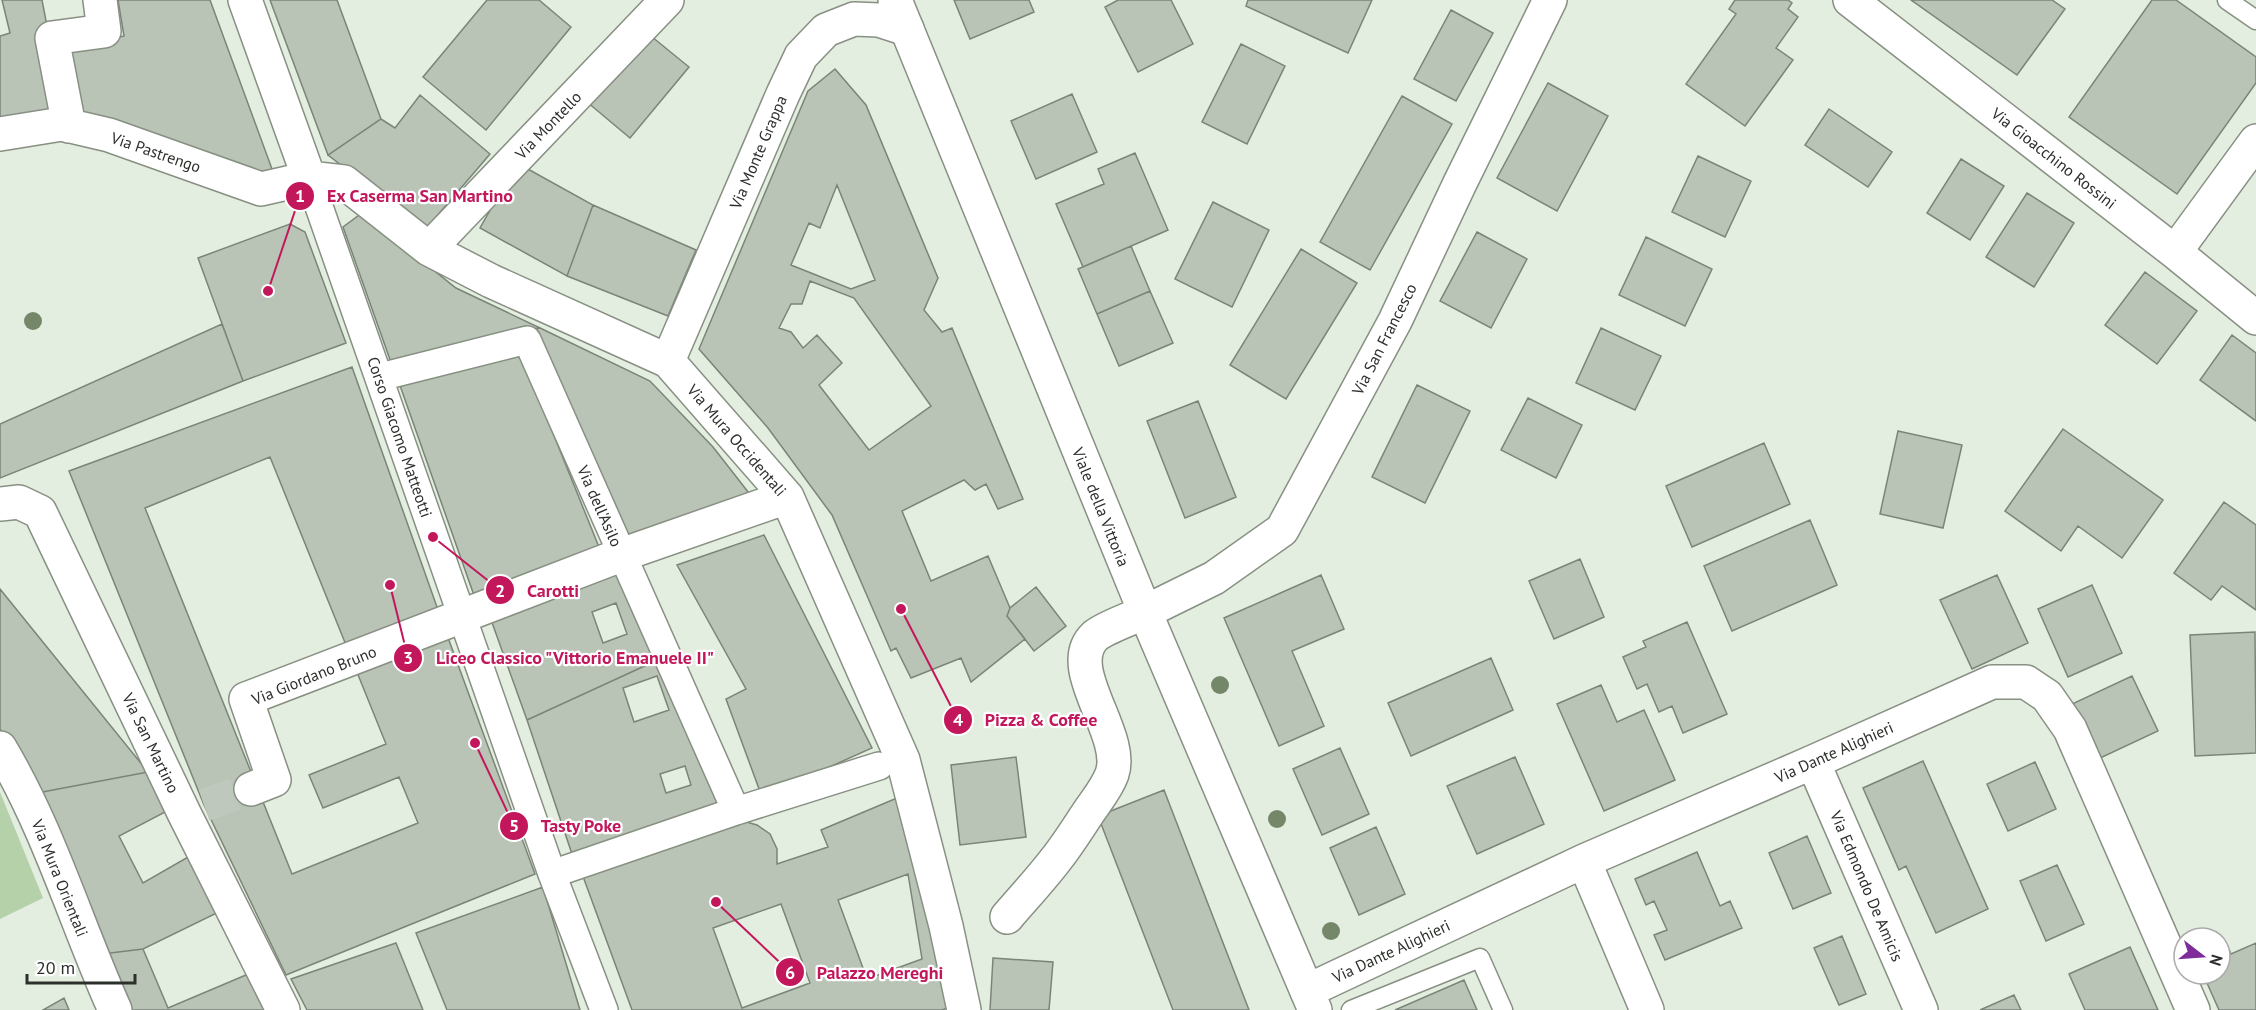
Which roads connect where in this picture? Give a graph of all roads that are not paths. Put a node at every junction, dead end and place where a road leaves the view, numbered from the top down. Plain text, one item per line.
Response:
1 (100, 0) edge
2 (245, 0) edge
3 (667, 0) edge
4 (1550, 0) edge
5 (1850, 0) edge
6 (2227, 0) edge
7 (901, 14) edge
8 (2256, 20) edge
9 (69, 126) junction
10 (0, 134) edge
11 (2256, 141) edge
12 (309, 178) junction
13 (429, 249) junction
14 (2175, 252) junction
15 (2256, 318) edge
16 (668, 361) junction
17 (380, 377) junction
18 (787, 497) junction
19 (0, 504) edge
20 (621, 555) junction
21 (1144, 612) junction
22 (463, 616) junction
23 (0, 748) edge
24 (1814, 762) junction
25 (879, 766) dead end
26 (251, 789) tunnel mouth
27 (736, 811) junction
28 (1584, 861) junction
29 (552, 873) junction
30 (1007, 917) dead end
31 (1311, 1000) edge
32 (115, 1010) edge
33 (283, 1010) edge
34 (604, 1010) edge
35 (964, 1010) edge
36 (1351, 1010) edge
37 (1503, 1010) edge
38 (1647, 1010) edge
39 (1921, 1010) edge
40 (2193, 1010) edge

1 - 9 street
2 - 12 street, Corso Giacomo Matteotti
3 - 13 street, Via Montello
4 - 21 street, Via San Francesco
5 - 14 street, Via Gioacchino Rossini
6 - 8 lane
7 - 16 street, Via Monte Grappa
7 - 21 street, Viale della Vittoria
9 - 10 street, Via Pastrengo
9 - 12 street, Via Pastrengo
11 - 14 street
12 - 13 street, Via Mura Occidentali
12 - 17 street, Corso Giacomo Matteotti
13 - 16 street, Via Mura Occidentali
14 - 15 street, Via Gioacchino Rossini
16 - 18 street, Via Mura Occidentali
17 - 20 street, Via dell'Asilo
17 - 22 street, Corso Giacomo Matteotti
18 - 20 street, Via Giordano Bruno
18 - 35 street, Via Mura Occidentali
19 - 33 street, Via San Martino
20 - 22 street, Via Giordano Bruno
20 - 27 street, Via dell'Asilo
21 - 30 street, Via San Francesco
21 - 31 street, Viale della Vittoria
22 - 26 street, Via Giordano Bruno
22 - 29 street, Corso Giacomo Matteotti
23 - 32 street, Via Mura Orientali
24 - 28 street, Via Dante Alighieri
24 - 39 street, Via Edmondo De Amicis
24 - 40 street, Via Dante Alighieri
25 - 27 street
27 - 29 street
28 - 31 street, Via Dante Alighieri
28 - 38 street
29 - 34 street, Corso Giacomo Matteotti
36 - 37 lane

